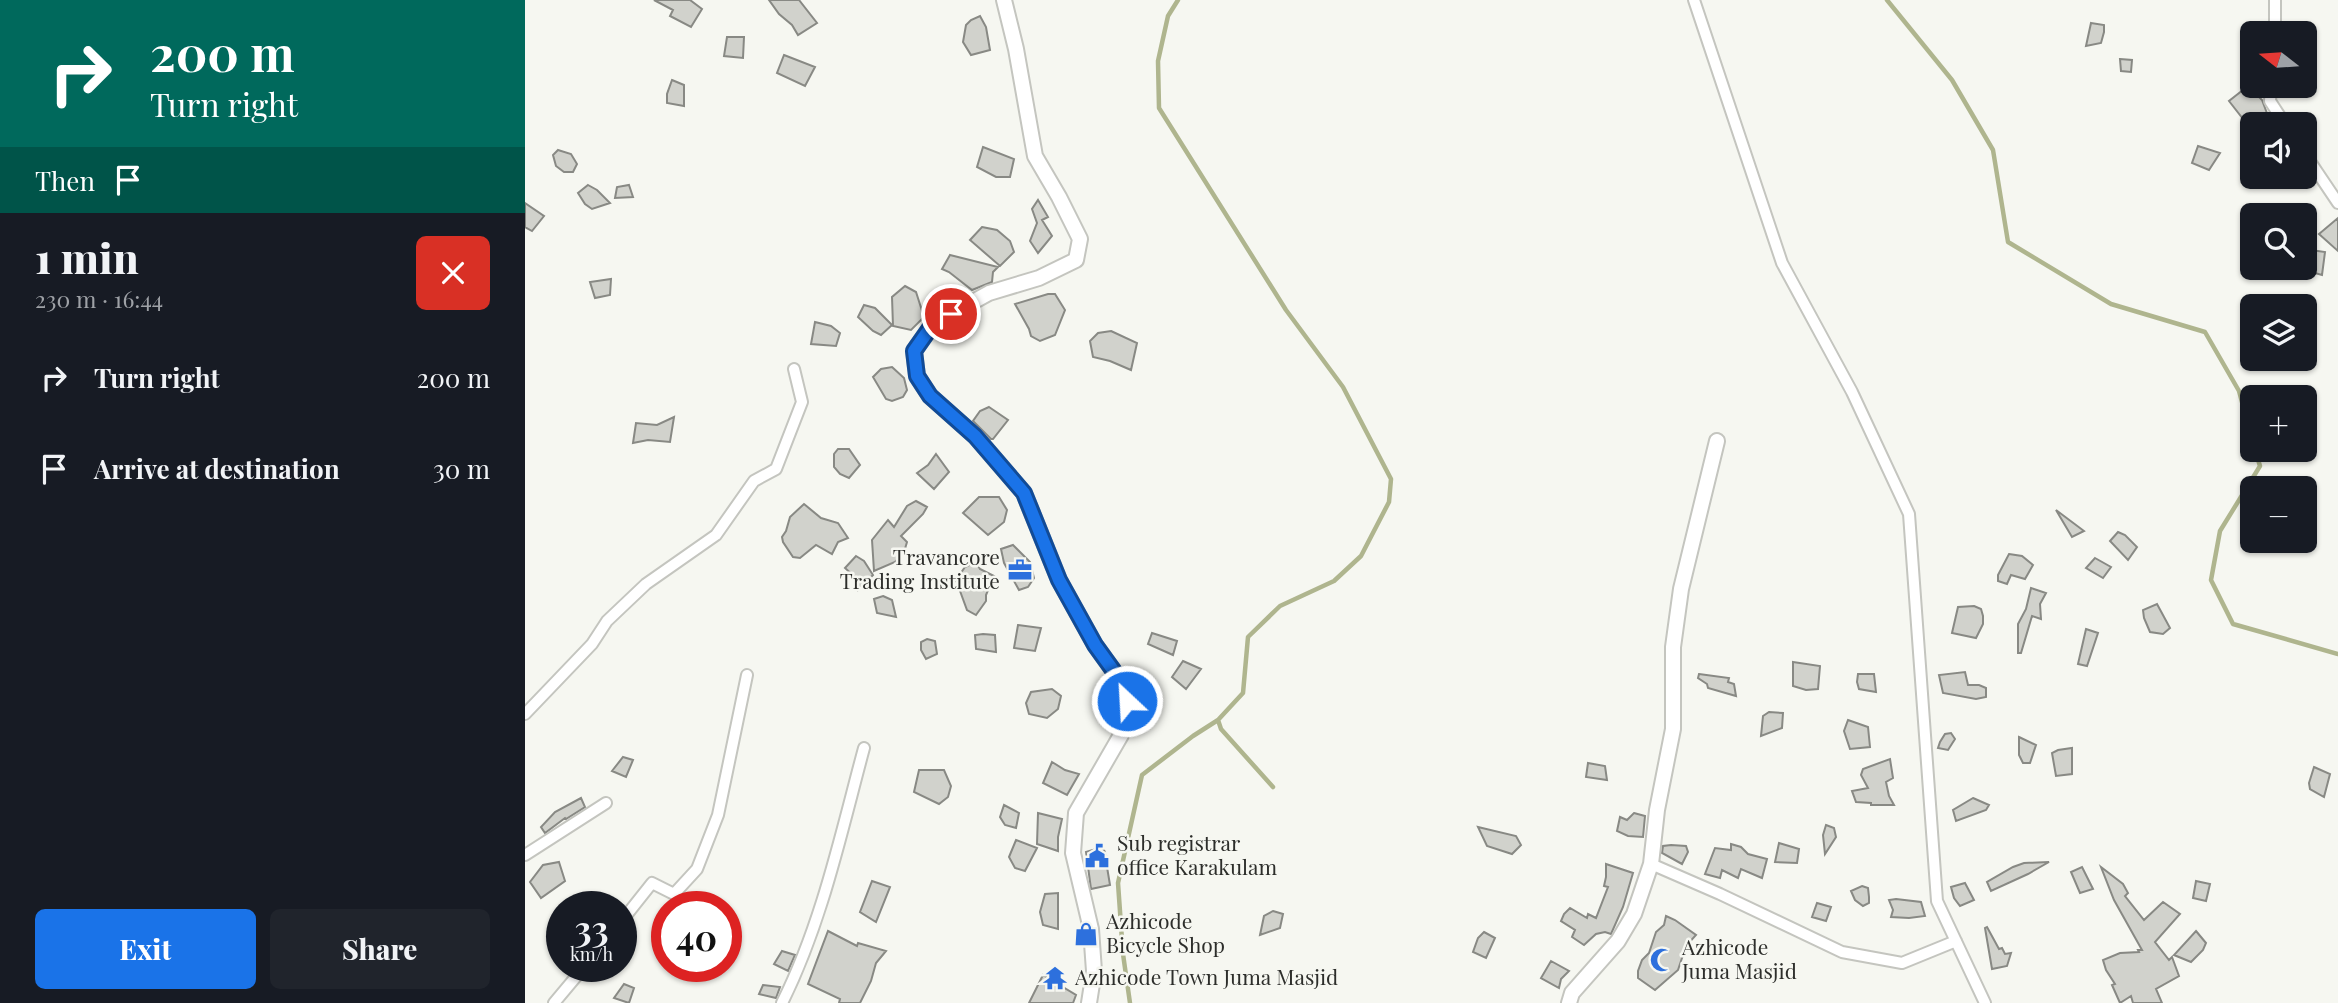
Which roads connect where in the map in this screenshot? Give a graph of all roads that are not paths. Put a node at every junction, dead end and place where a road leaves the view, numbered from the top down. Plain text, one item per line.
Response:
1 (1004, 0) edge
2 (1694, 0) edge
3 (2275, 0) edge
4 (2275, 21) edge
5 (2317, 172) edge
6 (2338, 203) edge
7 (794, 369) dead end
8 (1717, 441) dead end
9 (747, 674) dead end
10 (525, 715) edge
11 (864, 748) dead end
12 (606, 803) dead end
13 (525, 855) edge
14 (1651, 864) junction
15 (637, 902) edge
16 (1956, 942) junction
17 (572, 982) edge
18 (554, 1003) edge
19 (782, 1003) edge
20 (1089, 1003) edge
21 (1569, 1003) edge
22 (1985, 1003) edge

1 - 20 street
2 - 16 street
3 - 4 street
5 - 6 street
7 - 10 street
8 - 14 street
9 - 15 street
11 - 19 street
12 - 13 street
14 - 16 street
14 - 21 street
16 - 22 street
17 - 18 street

